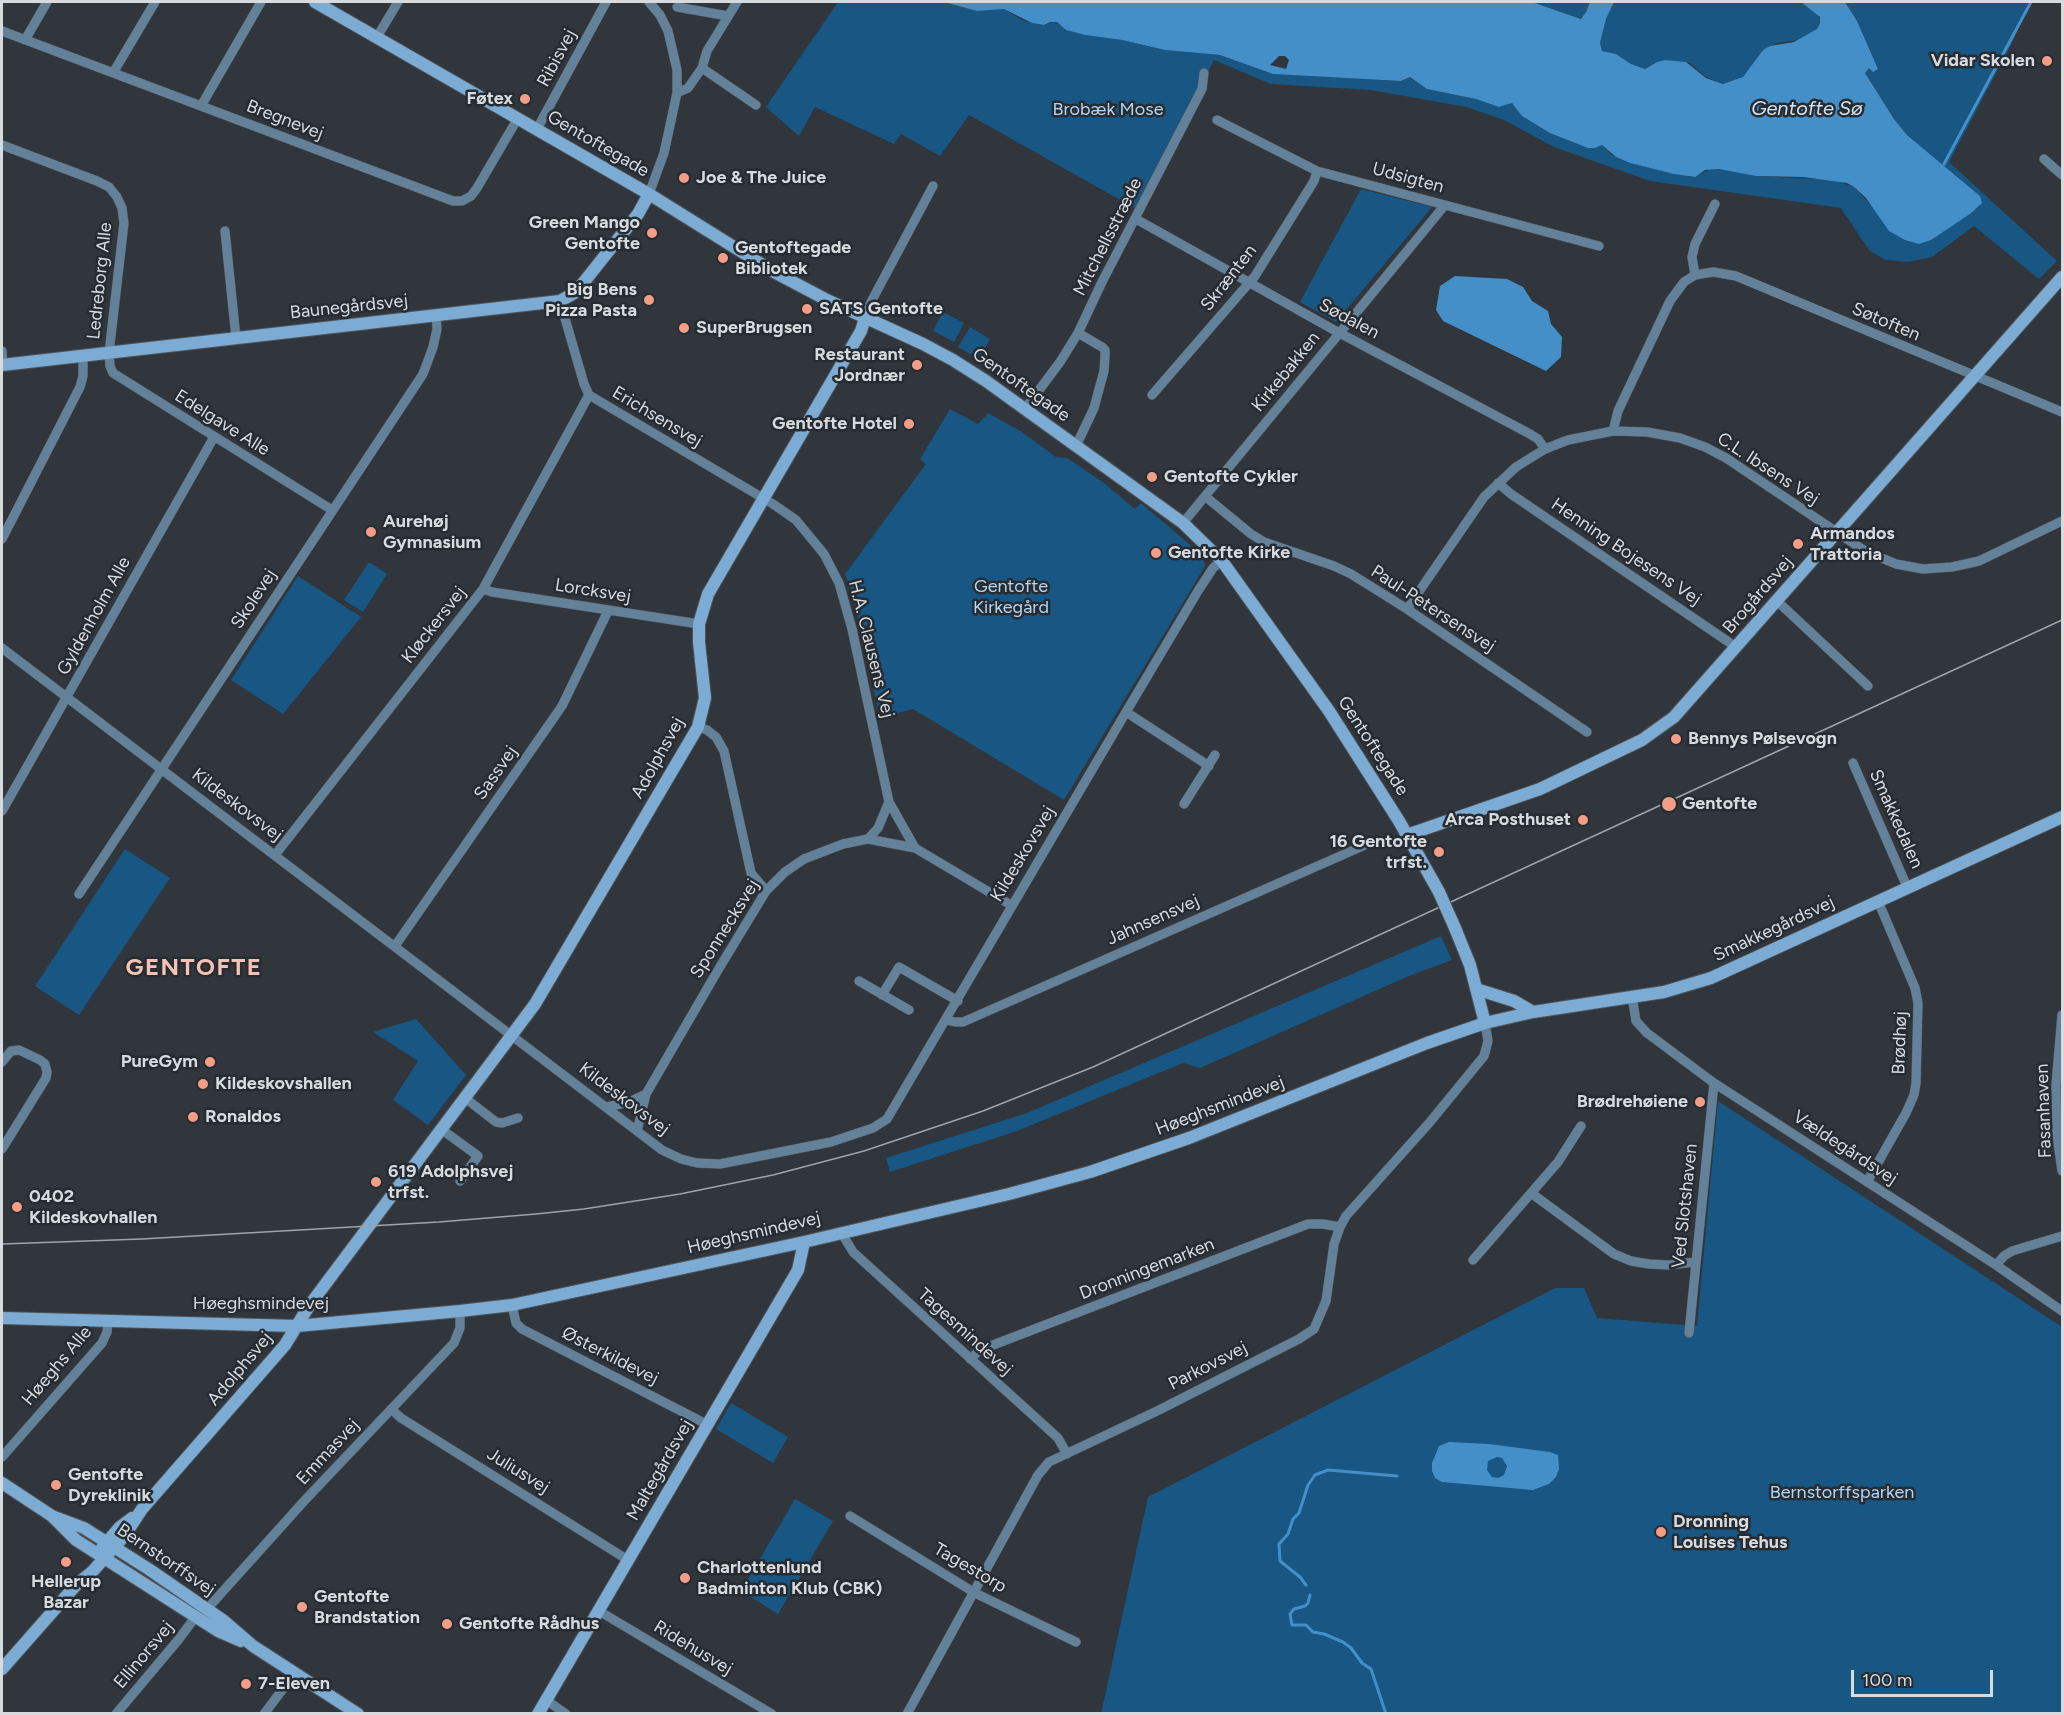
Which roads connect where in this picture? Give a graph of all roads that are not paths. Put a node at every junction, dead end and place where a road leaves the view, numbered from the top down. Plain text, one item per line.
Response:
1 (47, 2) edge
2 (155, 2) edge
3 (261, 2) edge
4 (315, 2) edge
5 (398, 2) edge
6 (606, 2) edge
7 (649, 2) edge
8 (737, 2) edge
9 (677, 7) dead end
10 (728, 16) junction
11 (2, 32) edge
12 (377, 37) junction
13 (25, 40) junction
14 (702, 68) junction
15 (113, 73) junction
16 (1204, 73) dead end
17 (677, 93) junction
18 (756, 105) dead end
19 (201, 106) junction
20 (518, 118) junction
21 (1216, 120) dead end
22 (537, 129) junction
23 (2, 145) edge
24 (2044, 159) dead end
25 (1317, 171) junction
26 (2062, 175) edge
27 (933, 186) dead end
28 (649, 194) junction
29 (1714, 204) dead end
30 (1445, 205) junction
31 (1136, 219) junction
32 (225, 231) dead end
33 (1599, 246) dead end
34 (1695, 275) junction
35 (2061, 280) edge
36 (1249, 284) junction
37 (560, 300) junction
38 (436, 315) junction
39 (865, 318) junction
40 (1078, 333) junction
41 (1339, 333) junction
42 (236, 338) junction
43 (2, 351) edge
44 (109, 353) junction
45 (84, 356) junction
46 (2, 365) edge
47 (1973, 376) junction
48 (589, 395) junction
49 (1152, 395) dead end
50 (1025, 409) junction
51 (2062, 412) edge
52 (1612, 430) junction
53 (214, 437) junction
54 (1076, 446) junction
55 (1545, 449) junction
56 (1498, 483) junction
57 (1206, 497) junction
58 (763, 499) junction
59 (332, 510) junction
60 (2062, 521) edge
61 (1184, 523) junction
62 (1836, 533) junction
63 (2, 539) edge
64 (1222, 561) junction
65 (483, 589) junction
66 (1777, 601) junction
67 (1407, 609) junction
68 (608, 610) junction
69 (699, 624) junction
70 (1736, 647) junction
71 (2, 648) edge
72 (1869, 686) dead end
73 (68, 697) junction
74 (1126, 712) junction
75 (698, 727) junction
76 (1587, 732) dead end
77 (1215, 755) dead end
78 (1853, 763) dead end
79 (1209, 765) junction
80 (162, 770) junction
81 (889, 802) junction
82 (1184, 804) dead end
83 (2, 811) edge
84 (2062, 817) edge
85 (1407, 835) junction
86 (868, 839) junction
87 (1372, 842) dead end
88 (915, 848) junction
89 (276, 855) junction
90 (1908, 888) junction
91 (766, 891) junction
92 (79, 894) dead end
93 (1878, 901) junction
94 (1011, 905) junction
95 (395, 946) junction
96 (859, 981) dead end
97 (1476, 989) junction
98 (882, 994) junction
99 (1632, 996) junction
100 (958, 1001) junction
101 (909, 1010) dead end
102 (1533, 1012) junction
103 (2062, 1015) edge
104 (947, 1020) junction
105 (1485, 1023) junction
106 (512, 1035) junction
107 (2, 1062) edge
108 (1714, 1083) junction
109 (646, 1094) junction
110 (465, 1098) junction
111 (607, 1107) junction
112 (518, 1118) dead end
113 (1581, 1126) dead end
114 (441, 1129) junction
115 (637, 1131) junction
116 (2, 1149) edge
117 (2062, 1171) edge
118 (460, 1181) dead end
119 (1867, 1182) junction
120 (1531, 1193) junction
121 (1340, 1227) junction
122 (841, 1232) junction
123 (2062, 1236) edge
124 (804, 1242) junction
125 (1473, 1260) dead end
126 (1695, 1262) junction
127 (1996, 1265) junction
128 (512, 1305) junction
129 (460, 1311) junction
130 (2062, 1311) edge
131 (2, 1318) edge
132 (108, 1320) junction
133 (297, 1326) junction
134 (1689, 1333) dead end
135 (970, 1359) junction
136 (391, 1409) junction
137 (708, 1425) junction
138 (1067, 1455) junction
139 (2, 1457) edge
140 (2, 1484) edge
141 (850, 1515) dead end
142 (52, 1516) junction
143 (111, 1545) junction
144 (101, 1556) junction
145 (628, 1560) junction
146 (975, 1593) junction
147 (207, 1609) junction
148 (599, 1611) junction
149 (196, 1616) junction
150 (1076, 1642) dead end
151 (253, 1646) junction
152 (2, 1669) edge
153 (295, 1673) junction
154 (546, 1700) junction
155 (116, 1713) edge
156 (264, 1713) edge
157 (358, 1713) edge
158 (538, 1713) edge
159 (566, 1713) edge
160 (772, 1713) edge
161 (907, 1713) edge

1 - 13 street
2 - 15 street
3 - 19 street
4 - 12 street, Gentoftegade
5 - 12 street
6 - 22 street, Ribisvej
7 - 17 street
8 - 10 street
9 - 10 street
10 - 14 street
11 - 13 street, Bregnevej
12 - 20 street, Gentoftegade
13 - 15 street, Bregnevej
14 - 17 street
14 - 18 street
15 - 19 street, Bregnevej
16 - 31 street, Mitchellsstræde
17 - 28 street
19 - 20 street, Bregnevej
20 - 22 street, Gentoftegade
21 - 25 street, Udsigten
22 - 28 street, Gentoftegade
23 - 44 street, Ledreborg Alle
24 - 26 street
25 - 30 street, Udsigten
25 - 36 street, Skrænten
27 - 39 street
28 - 37 street, Baunegårdsvej
28 - 39 street, Gentoftegade
29 - 34 street
30 - 33 street, Udsigten
30 - 41 street, Kirkebakken
31 - 36 street, Sødalen
31 - 40 street, Mitchellsstræde
32 - 42 street
34 - 47 street, Søtoften
34 - 52 street
35 - 47 street, Brogårdsvej
36 - 41 street, Sødalen
36 - 49 street, Skrænten
37 - 38 street, Baunegårdsvej
37 - 48 street, Erichsensvej
38 - 42 street, Baunegårdsvej
38 - 59 street, Skolevej
39 - 50 street, Gentoftegade
39 - 58 street, Adolphsvej
40 - 50 street, Mitchellsstræde
40 - 54 street
41 - 55 street, Sødalen
41 - 57 street, Kirkebakken
42 - 44 street, Baunegårdsvej
43 - 46 street
44 - 45 street, Baunegårdsvej
44 - 53 street, Edelgave Alle
45 - 46 street, Baunegårdsvej
45 - 63 street
47 - 51 street, Søtoften
47 - 62 street, Brogårdsvej
48 - 58 street, Erichsensvej
48 - 65 street, Kløckersvej
50 - 54 street, Gentoftegade
52 - 55 street, C.L. Ibsens Vej
52 - 62 street, C.L. Ibsens Vej
53 - 59 street, Edelgave Alle
53 - 73 street, Gyldenholm Alle
54 - 61 street, Gentoftegade
55 - 56 street, C.L. Ibsens Vej
56 - 67 street, C.L. Ibsens Vej
56 - 70 street, Henning Bojesens Vej
57 - 61 street, Kirkebakken
57 - 67 street, Paul-Petersensvej
58 - 69 street, Adolphsvej
58 - 81 street, H.A. Clausens Vej
59 - 80 street, Skolevej
60 - 62 street, C.L. Ibsens Vej
61 - 64 street, Gentoftegade
62 - 66 street, Brogårdsvej
64 - 74 street, Kildeskovsvej
64 - 85 street, Gentoftegade
65 - 68 street, Lorcksvej
65 - 89 street, Kløckersvej
66 - 70 street, Brogårdsvej
66 - 72 street
67 - 76 street, Paul-Petersensvej
68 - 69 street, Lorcksvej
68 - 95 street, Sassvej
69 - 75 street, Adolphsvej
70 - 85 street, Brogårdsvej
71 - 73 street, Kildeskovsvej
73 - 80 street, Kildeskovsvej
73 - 83 street, Gyldenholm Alle
74 - 79 street
74 - 94 street, Kildeskovsvej
75 - 91 street
75 - 106 street, Adolphsvej
77 - 79 street
78 - 90 street, Smakkedalen
79 - 82 street
80 - 89 street, Kildeskovsvej
80 - 92 street, Skolevej
81 - 86 street
81 - 88 street, H.A. Clausens Vej
84 - 90 street, Smakkegårdsvej
85 - 97 street, Gentoftegade, bridge
86 - 88 street, Sponnecksvej
86 - 91 street, Sponnecksvej
87 - 104 street, Jahnsensvej
88 - 94 street, H.A. Clausens Vej
89 - 95 street, Kildeskovsvej
90 - 93 street, Smakkegårdsvej
91 - 109 street, Sponnecksvej
93 - 99 street, Smakkegårdsvej
93 - 119 street, Brødhøj
94 - 100 street, Kildeskovsvej
95 - 106 street, Kildeskovsvej
96 - 98 street
97 - 102 street
97 - 105 street, Gentoftegade
98 - 100 street
98 - 101 street
99 - 102 street, Smakkegårdsvej
99 - 108 street, Vældegårdsvej
100 - 104 street, Kildeskovsvej
102 - 105 street, Smakkegårdsvej
103 - 117 street, Fasanhaven
104 - 115 street, Kildeskovsvej
105 - 121 street, Parkovsvej
105 - 122 street, Høeghsmindevej
106 - 110 street, Adolphsvej
106 - 111 street, Kildeskovsvej
107 - 116 street
108 - 119 street, Vældegårdsvej
108 - 126 street, Ved Slotshaven
109 - 111 street
109 - 115 street, Sponnecksvej
110 - 112 street
110 - 114 street, Adolphsvej
111 - 115 street, Kildeskovsvej
113 - 120 street
114 - 118 street
114 - 133 street, Adolphsvej
119 - 127 street, Vældegårdsvej
120 - 125 street
120 - 126 street
121 - 135 street, Dronningemarken
121 - 138 street, Parkovsvej
122 - 124 street, Høeghsmindevej
122 - 135 street, Tagesmindevej
123 - 127 street
124 - 128 street, Høeghsmindevej
124 - 137 street, Maltegårdsvej
126 - 134 street, Ved Slotshaven
127 - 130 street, Vældegårdsvej
128 - 129 street, Høeghsmindevej
128 - 137 street, Østerkildevej
129 - 133 street, Høeghsmindevej
129 - 136 street, Emmasvej
131 - 132 street, Høeghsmindevej
132 - 133 street, Høeghsmindevej
132 - 139 street, Høeghs Alle
133 - 143 street, Adolphsvej
135 - 138 street, Tagesmindevej
136 - 145 street, Juliusvej
136 - 147 street, Emmasvej
137 - 145 street, Maltegårdsvej
138 - 146 street, Parkovsvej
140 - 142 street, Bernstorffsvej
141 - 146 street, Tagestorp
142 - 143 street, Bernstorffsvej
142 - 144 street, Bernstorffsvej
143 - 144 street, Adolphsvej
143 - 147 street, Bernstorffsvej
144 - 149 street, Bernstorffsvej
144 - 152 street, Adolphsvej
145 - 148 street, Maltegårdsvej
146 - 150 street, Tagestorp
146 - 161 street, Parkovsvej
147 - 151 street, Bernstorffsvej
148 - 154 street, Maltegårdsvej
148 - 160 street, Ridehusvej
149 - 151 street, Bernstorffsvej
149 - 155 street, Ellinorsvej
151 - 153 street, Bernstorffsvej
153 - 156 street
153 - 157 street, Bernstorffsvej
154 - 158 street, Maltegårdsvej
154 - 159 street

